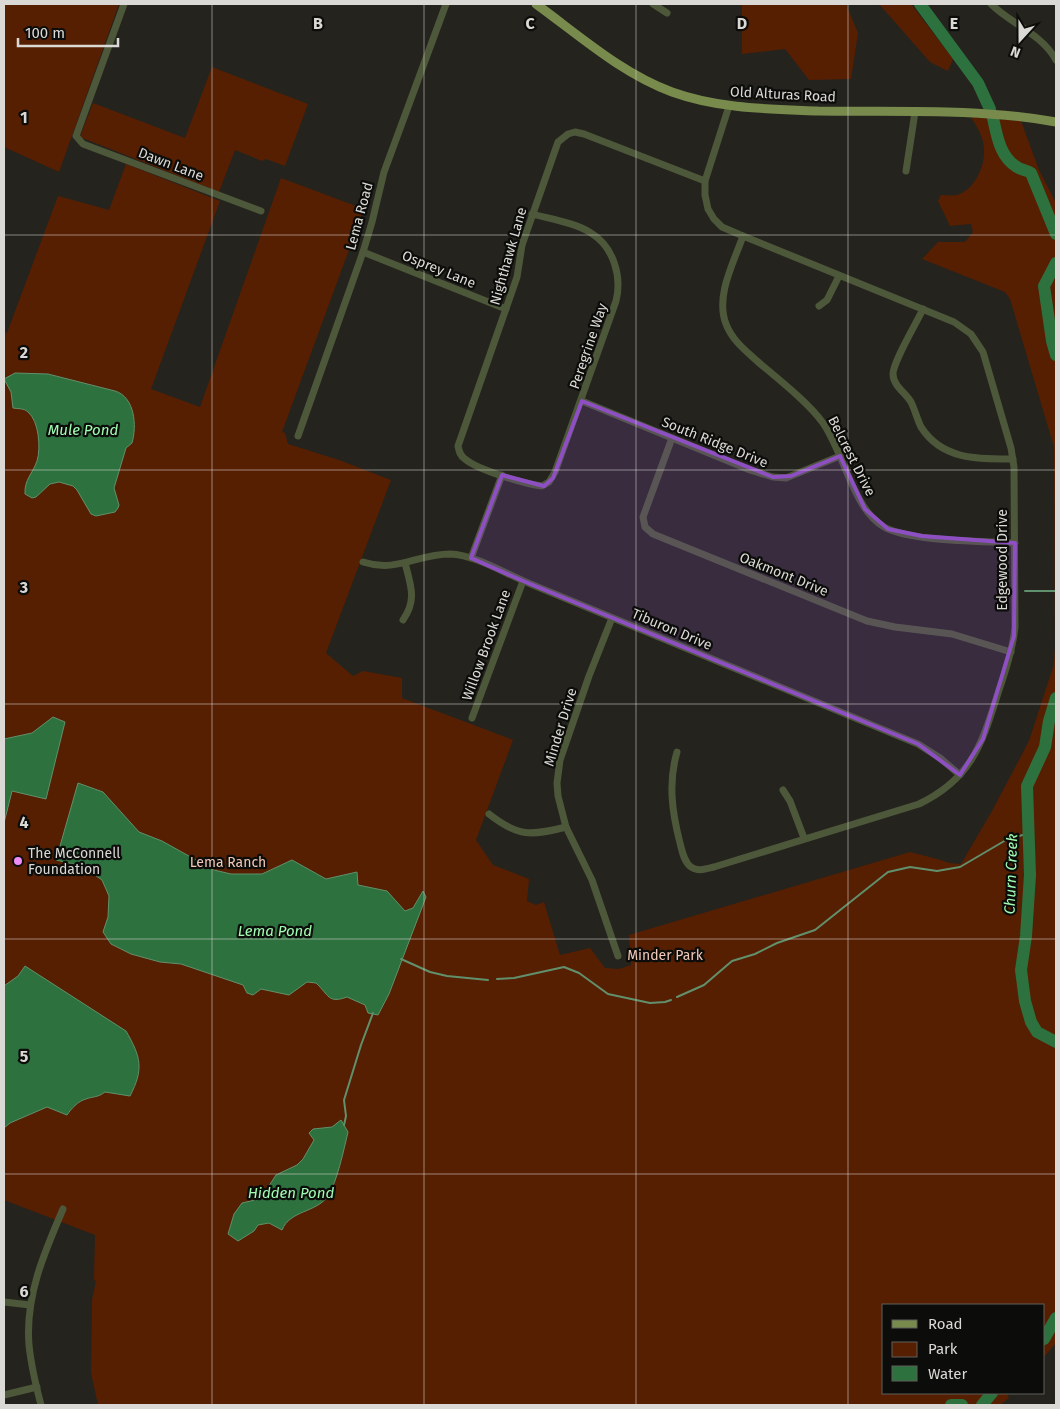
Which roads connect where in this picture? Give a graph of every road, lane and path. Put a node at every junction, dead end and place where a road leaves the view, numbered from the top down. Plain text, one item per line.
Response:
1 (124, 4) edge
2 (446, 4) edge
3 (536, 4) edge
4 (653, 4) edge
5 (991, 4) edge
6 (667, 13) dead end
7 (1056, 60) edge
8 (729, 106) junction
9 (914, 112) junction
10 (1056, 122) edge
11 (906, 171) dead end
12 (705, 181) junction
13 (261, 211) dead end
14 (532, 214) junction
15 (743, 236) junction
16 (363, 252) junction
17 (839, 276) junction
18 (819, 306) dead end
19 (506, 309) junction
20 (923, 309) junction
21 (582, 401) junction
22 (298, 436) dead end
23 (672, 438) junction
24 (840, 456) junction
25 (1013, 459) junction
26 (502, 475) junction
27 (1015, 544) junction
28 (471, 558) junction
29 (363, 562) dead end
30 (405, 563) junction
31 (523, 581) junction
32 (612, 618) junction
33 (403, 620) dead end
34 (1011, 652) junction
35 (472, 718) dead end
36 (677, 752) dead end
37 (960, 776) junction
38 (783, 790) dead end
39 (489, 814) dead end
40 (566, 827) junction
41 (804, 838) junction
42 (618, 956) dead end
43 (63, 1209) dead end
44 (4, 1302) edge
45 (30, 1306) junction
46 (37, 1386) junction
47 (4, 1395) edge
48 (42, 1405) edge

1 - 13 street, Dawn Lane
2 - 16 street, Lema Road
3 - 8 main road, Old Alturas Road
4 - 6 street
5 - 7 street
8 - 9 main road, Old Alturas Road
8 - 12 street, Edgewood Drive
9 - 10 main road, Old Alturas Road
9 - 11 street
12 - 14 street, Nighthawk Lane
12 - 15 street, Edgewood Drive
14 - 19 street, Nighthawk Lane
14 - 21 street, Peregrine Way
15 - 17 street, Edgewood Drive
15 - 24 street, Belcrest Drive
16 - 19 street, Osprey Lane
16 - 22 street, Lema Road
17 - 18 street
17 - 20 street, Edgewood Drive
19 - 26 street, Nighthawk Lane
20 - 25 street, Edgewood Drive
20 - 25 street
21 - 23 street, South Ridge Drive
21 - 26 street, Peregrine Way
23 - 24 street, South Ridge Drive
23 - 34 street, Oakmont Drive
24 - 27 street, Belcrest Drive
25 - 27 street, Edgewood Drive
26 - 28 street
27 - 34 street, Edgewood Drive
28 - 30 street, Tiburon Drive
28 - 31 street, Tiburon Drive
29 - 30 street, Tiburon Drive
30 - 33 street
31 - 32 street, Tiburon Drive
31 - 35 street, Willow Brook Lane
32 - 37 street, Tiburon Drive
32 - 40 street, Minder Drive
34 - 37 street, Edgewood Drive
36 - 41 street, Edgewood Drive
37 - 41 street, Edgewood Drive
38 - 41 street
39 - 40 street
40 - 42 street, Minder Drive
43 - 45 street
44 - 45 street
45 - 46 street
46 - 47 street
46 - 48 street

